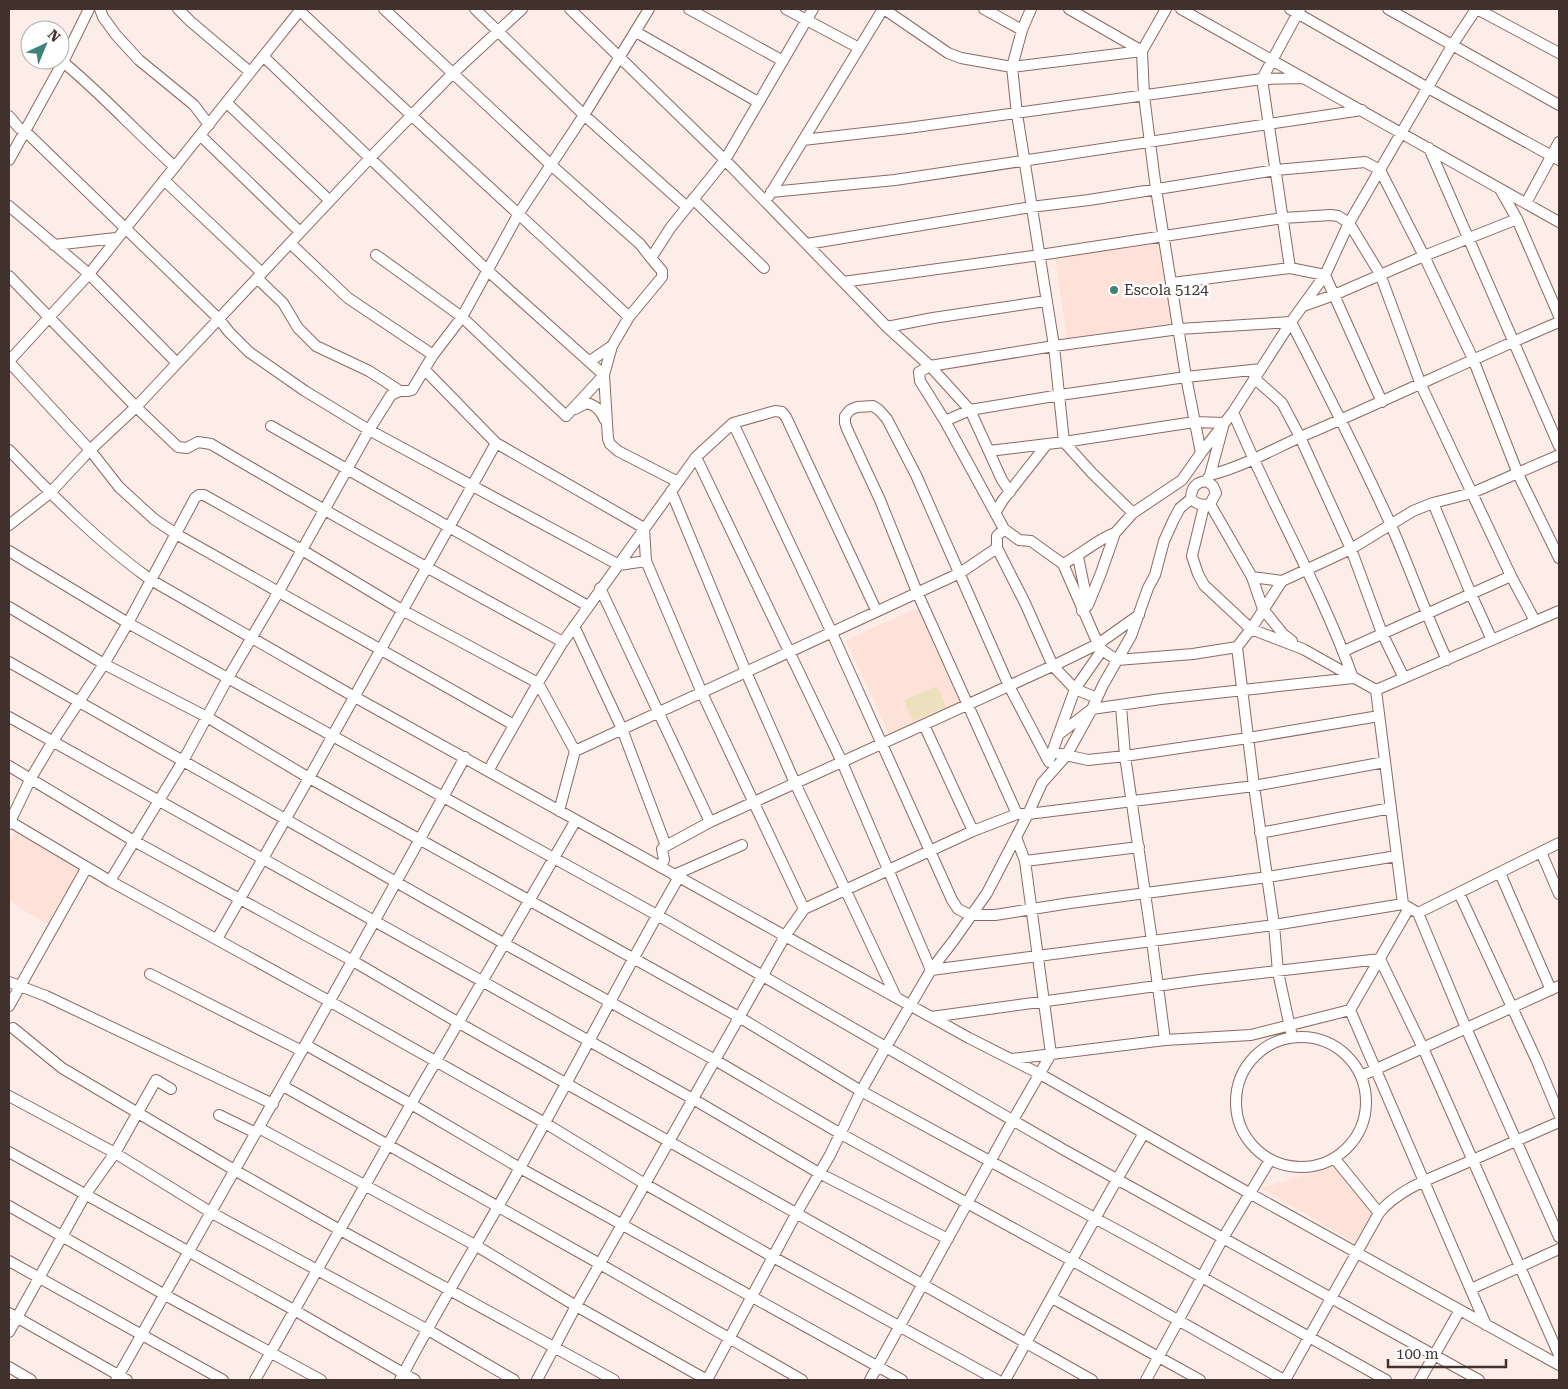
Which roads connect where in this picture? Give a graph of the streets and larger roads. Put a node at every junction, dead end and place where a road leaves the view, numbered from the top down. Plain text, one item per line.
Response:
1 (89, 9) edge
2 (100, 9) edge
3 (178, 9) edge
4 (384, 9) edge
5 (475, 9) edge
6 (522, 9) edge
7 (570, 9) edge
8 (649, 9) edge
9 (689, 9) edge
10 (786, 9) edge
11 (813, 9) edge
12 (883, 9) edge
13 (984, 9) edge
14 (1031, 9) edge
15 (1069, 9) edge
16 (1166, 9) edge
17 (1181, 9) edge
18 (1388, 9) edge
19 (1477, 9) edge
20 (301, 10) edge
21 (1296, 10) edge
22 (806, 20) junction
23 (1022, 30) junction
24 (499, 32) junction
25 (636, 32) junction
26 (1453, 44) junction
27 (70, 48) edge
28 (859, 48) junction
29 (1142, 51) junction
30 (1559, 53) edge
31 (264, 57) junction
32 (620, 57) junction
33 (1272, 60) junction
34 (783, 61) junction
35 (1012, 67) junction
36 (70, 68) edge
37 (59, 70) edge
38 (250, 72) junction
39 (452, 74) junction
40 (1304, 78) junction
41 (1262, 79) junction
42 (1428, 88) junction
43 (1144, 96) junction
44 (758, 102) junction
45 (227, 103) junction
46 (1559, 105) edge
47 (1362, 110) junction
48 (1017, 114) junction
49 (584, 115) junction
50 (9, 116) edge
51 (411, 116) junction
52 (209, 125) junction
53 (1269, 125) junction
54 (25, 131) junction
55 (1402, 133) junction
56 (201, 136) junction
57 (803, 140) junction
58 (1151, 142) junction
59 (1559, 142) edge
60 (1429, 148) junction
61 (370, 158) junction
62 (1556, 158) edge
63 (9, 160) edge
64 (726, 160) junction
65 (1025, 160) junction
66 (550, 164) junction
67 (175, 168) junction
68 (1276, 170) junction
69 (1380, 170) junction
70 (164, 180) junction
71 (1499, 188) junction
72 (1156, 189) junction
73 (768, 196) junction
74 (330, 200) junction
75 (690, 203) junction
76 (1526, 203) junction
77 (9, 206) edge
78 (1032, 207) junction
79 (519, 214) junction
80 (1283, 218) junction
81 (1517, 219) junction
82 (1559, 222) edge
83 (1349, 223) junction
84 (125, 227) junction
85 (300, 232) junction
86 (1164, 236) junction
87 (116, 238) junction
88 (1468, 238) junction
89 (290, 243) junction
90 (807, 244) junction
91 (54, 245) junction
92 (1040, 254) junction
93 (376, 255) dead end
94 (1424, 256) junction
95 (651, 258) junction
96 (764, 268) dead end
97 (1290, 268) junction
98 (487, 270) junction
99 (89, 274) junction
100 (1380, 274) junction
101 (259, 275) junction
102 (1325, 275) junction
103 (9, 276) edge
104 (843, 282) junction
105 (1172, 283) junction
106 (1334, 295) junction
107 (1046, 301) junction
108 (1303, 306) junction
109 (1559, 316) edge
110 (462, 317) junction
111 (629, 317) junction
112 (49, 318) junction
113 (219, 319) junction
114 (1291, 322) junction
115 (1559, 322) edge
116 (887, 327) junction
117 (1179, 329) junction
118 (1513, 342) junction
119 (612, 346) junction
120 (1054, 346) junction
121 (433, 355) junction
122 (1473, 359) junction
123 (9, 361) edge
124 (590, 361) junction
125 (177, 363) junction
126 (930, 366) junction
127 (1260, 369) junction
128 (424, 370) junction
129 (604, 375) junction
130 (1186, 377) junction
131 (1254, 378) junction
132 (1421, 385) junction
133 (400, 391) junction
134 (1060, 395) junction
135 (1382, 402) junction
136 (136, 407) junction
137 (970, 410) junction
138 (1232, 412) junction
139 (566, 416) junction
140 (1342, 420) junction
141 (945, 421) junction
142 (1194, 422) junction
143 (733, 423) junction
144 (1224, 423) junction
145 (271, 426) dead end
146 (369, 430) junction
147 (1300, 437) junction
148 (608, 439) junction
149 (1064, 442) junction
150 (496, 443) junction
151 (1047, 444) junction
152 (1559, 446) edge
153 (9, 450) edge
154 (90, 450) junction
155 (989, 452) junction
156 (1200, 453) junction
157 (1559, 455) edge
158 (696, 457) junction
159 (1253, 461) junction
160 (348, 468) junction
161 (1518, 474) junction
162 (1208, 478) junction
163 (678, 482) junction
164 (471, 486) junction
165 (671, 491) junction
166 (1010, 492) junction
167 (50, 493) junction
168 (1472, 493) junction
169 (1190, 498) junction
170 (1433, 503) junction
171 (1207, 505) junction
172 (323, 511) junction
173 (1133, 512) junction
174 (995, 513) junction
175 (9, 525) edge
176 (1391, 525) junction
177 (448, 527) junction
178 (644, 528) junction
179 (1004, 529) junction
180 (1115, 533) junction
181 (176, 534) junction
182 (997, 548) junction
183 (1351, 549) junction
184 (302, 550) junction
185 (9, 551) edge
186 (1078, 557) junction
187 (1559, 558) edge
188 (646, 561) junction
189 (1063, 564) junction
190 (619, 566) junction
191 (425, 568) junction
192 (1306, 569) junction
193 (960, 573) junction
194 (1511, 576) junction
195 (1252, 577) junction
196 (151, 580) junction
197 (1282, 580) junction
198 (600, 588) junction
199 (279, 591) junction
200 (917, 592) junction
201 (1471, 594) junction
202 (588, 606) junction
203 (9, 607) edge
204 (1085, 608) junction
205 (402, 610) junction
206 (876, 610) junction
207 (1263, 610) junction
208 (1559, 611) edge
209 (1426, 614) junction
210 (1139, 615) junction
211 (1535, 622) junction
212 (128, 623) junction
213 (574, 626) junction
214 (1251, 629) junction
215 (832, 633) junction
216 (1382, 633) junction
217 (252, 638) junction
218 (1492, 640) junction
219 (563, 642) junction
220 (1100, 647) junction
221 (1237, 647) junction
222 (381, 648) junction
223 (1303, 649) junction
224 (790, 652) junction
225 (1344, 652) junction
226 (1117, 660) junction
227 (1446, 660) junction
228 (9, 662) edge
229 (104, 664) junction
230 (1053, 666) junction
231 (746, 672) junction
232 (228, 678) junction
233 (1353, 678) junction
234 (1404, 678) junction
235 (538, 683) junction
236 (1009, 686) junction
237 (1075, 689) junction
238 (1376, 690) junction
239 (1243, 691) junction
240 (702, 692) junction
241 (353, 696) junction
242 (1097, 698) junction
243 (78, 702) junction
244 (969, 704) junction
245 (1121, 706) junction
246 (1092, 709) junction
247 (658, 713) junction
248 (1379, 716) junction
249 (9, 717) edge
250 (207, 717) junction
251 (514, 725) junction
252 (924, 725) junction
253 (622, 729) junction
254 (1058, 735) junction
255 (332, 736) junction
256 (1248, 738) junction
257 (53, 741) junction
258 (882, 744) junction
259 (575, 751) junction
260 (1066, 756) junction
261 (1125, 756) junction
262 (465, 757) junction
263 (1050, 757) junction
264 (183, 761) junction
265 (842, 762) junction
266 (1385, 762) junction
267 (9, 766) edge
268 (488, 771) junction
269 (31, 778) junction
270 (309, 778) junction
271 (1042, 783) junction
272 (795, 784) junction
273 (1254, 786) junction
274 (443, 797) junction
275 (159, 800) junction
276 (1132, 801) junction
277 (754, 803) junction
278 (1391, 808) junction
279 (559, 811) junction
280 (1017, 814) junction
281 (1028, 814) junction
282 (286, 818) junction
283 (576, 820) junction
284 (9, 822) edge
285 (710, 822) junction
286 (973, 831) junction
287 (1260, 832) junction
288 (1016, 838) junction
289 (420, 840) junction
290 (134, 841) junction
291 (1559, 843) edge
292 (742, 845) dead end
293 (666, 846) junction
294 (1138, 846) junction
295 (931, 851) junction
296 (1541, 852) junction
297 (1397, 856) junction
298 (262, 859) junction
299 (553, 859) junction
300 (1025, 861) junction
301 (87, 867) junction
302 (660, 867) junction
303 (888, 870) junction
304 (1500, 873) junction
305 (677, 876) junction
306 (1268, 877) junction
307 (110, 881) junction
308 (396, 882) junction
309 (846, 889) junction
310 (1145, 893) junction
311 (1459, 893) junction
312 (1559, 894) edge
313 (240, 898) junction
314 (530, 900) junction
315 (1410, 908) junction
316 (804, 910) junction
317 (1032, 910) junction
318 (657, 915) junction
319 (970, 915) junction
320 (375, 920) junction
321 (1274, 925) junction
322 (785, 936) junction
323 (216, 939) junction
324 (1152, 941) junction
325 (504, 944) junction
326 (1038, 956) junction
327 (633, 958) junction
328 (1380, 959) junction
329 (353, 960) junction
330 (931, 970) junction
331 (1278, 972) junction
332 (150, 974) dead end
333 (763, 975) junction
334 (9, 982) edge
335 (482, 982) junction
336 (1158, 986) junction
337 (20, 987) junction
338 (1555, 988) edge
339 (896, 998) junction
340 (329, 1001) junction
341 (611, 1001) junction
342 (1044, 1002) junction
343 (9, 1006) edge
344 (911, 1006) junction
345 (1512, 1008) junction
346 (1350, 1010) junction
347 (740, 1017) junction
348 (930, 1017) junction
349 (459, 1023) junction
350 (1289, 1026) junction
351 (13, 1028) dead end
352 (1466, 1028) junction
353 (1292, 1037) junction
354 (1165, 1040) junction
355 (590, 1041) junction
356 (304, 1048) junction
357 (886, 1048) junction
358 (1423, 1048) junction
359 (1051, 1054) junction
360 (1012, 1059) junction
361 (715, 1060) junction
362 (436, 1062) junction
363 (1376, 1070) junction
364 (1040, 1074) junction
365 (1361, 1076) junction
366 (567, 1083) junction
367 (283, 1086) junction
368 (171, 1089) dead end
369 (861, 1091) junction
370 (9, 1096) edge
371 (693, 1099) junction
372 (273, 1104) junction
373 (411, 1104) junction
374 (138, 1113) junction
375 (1559, 1114) edge
376 (219, 1115) dead end
377 (1013, 1120) junction
378 (1559, 1122) edge
379 (545, 1123) junction
380 (258, 1130) junction
381 (841, 1134) junction
382 (1144, 1134) junction
383 (670, 1141) junction
384 (1515, 1141) junction
385 (388, 1146) junction
386 (9, 1152) edge
387 (114, 1153) junction
388 (1335, 1159) junction
389 (1270, 1160) junction
390 (1473, 1160) junction
391 (991, 1161) junction
392 (520, 1168) junction
393 (236, 1171) junction
394 (819, 1173) junction
395 (1117, 1178) junction
396 (1424, 1182) junction
397 (645, 1184) junction
398 (366, 1186) junction
399 (1249, 1193) junction
400 (85, 1195) junction
401 (968, 1203) junction
402 (9, 1206) edge
403 (497, 1207) junction
404 (212, 1213) junction
405 (1379, 1213) junction
406 (796, 1214) junction
407 (1095, 1219) junction
408 (623, 1225) junction
409 (340, 1230) junction
410 (62, 1236) junction
411 (1559, 1237) edge
412 (1223, 1238) junction
413 (948, 1239) junction
414 (475, 1245) junction
415 (1559, 1249) edge
416 (188, 1252) junction
417 (1356, 1253) junction
418 (773, 1257) junction
419 (9, 1261) edge
420 (1073, 1261) junction
421 (600, 1264) junction
422 (1520, 1266) junction
423 (316, 1271) junction
424 (39, 1278) junction
425 (1202, 1278) junction
426 (922, 1285) junction
427 (450, 1289) junction
428 (1471, 1289) junction
429 (164, 1295) junction
430 (753, 1298) junction
431 (1052, 1298) junction
432 (1332, 1298) junction
433 (576, 1306) junction
434 (294, 1310) junction
435 (1460, 1310) junction
436 (13, 1315) edge
437 (1178, 1321) junction
438 (1486, 1325) junction
439 (900, 1326) junction
440 (428, 1330) junction
441 (9, 1332) edge
442 (142, 1335) junction
443 (1309, 1338) junction
444 (730, 1339) junction
445 (1026, 1343) junction
446 (553, 1348) junction
447 (270, 1352) junction
448 (1434, 1355) junction
449 (1559, 1355) edge
450 (1158, 1357) junction
451 (1559, 1365) edge
452 (9, 1367) edge
453 (877, 1367) junction
454 (402, 1377) edge
455 (120, 1379) edge
456 (32, 1380) edge
457 (223, 1380) edge
458 (254, 1380) edge
459 (321, 1380) edge
460 (415, 1380) edge
461 (514, 1380) edge
462 (537, 1380) edge
463 (614, 1380) edge
464 (707, 1380) edge
465 (802, 1380) edge
466 (870, 1380) edge
467 (902, 1380) edge
468 (997, 1380) edge
469 (1005, 1380) edge
470 (1092, 1380) edge
471 (1146, 1380) edge
472 (1200, 1380) edge
473 (1285, 1380) edge
474 (1386, 1380) edge
475 (1420, 1380) edge
476 (1479, 1380) edge

1 - 27 street
2 - 52 street
3 - 38 street
4 - 39 street
5 - 24 street
6 - 24 street
7 - 32 street
8 - 25 street
9 - 34 street
10 - 22 street
11 - 22 street
12 - 28 street
12 - 35 street
13 - 23 street
14 - 23 street
15 - 29 street
16 - 29 street
17 - 33 street
18 - 26 street
19 - 26 street
19 - 30 street
20 - 31 street
20 - 51 street
21 - 33 street
21 - 42 street
22 - 28 street
22 - 34 street
23 - 35 street
24 - 39 street
24 - 49 street
25 - 32 street
25 - 44 street
26 - 42 street
26 - 46 street
28 - 57 street
29 - 35 street
29 - 43 street
31 - 38 street
31 - 61 street
32 - 49 street
32 - 64 street
33 - 40 street
33 - 41 street
34 - 44 street
35 - 48 street
36 - 67 street
37 - 54 street
38 - 45 street
39 - 51 street
39 - 66 street
40 - 41 street
40 - 47 street
41 - 43 street
41 - 53 street
42 - 55 street
42 - 62 street
43 - 48 street
43 - 58 street
44 - 64 street
45 - 52 street
45 - 74 street
47 - 53 street
47 - 55 street
48 - 57 street
48 - 65 street
49 - 66 street
49 - 75 street
50 - 54 street
51 - 61 street
51 - 79 street
52 - 56 street
53 - 58 street
53 - 68 street
54 - 63 street
54 - 84 street
55 - 60 street
55 - 69 street
56 - 67 street
56 - 85 street
57 - 73 street
58 - 65 street
58 - 72 street
59 - 62 street
60 - 71 street
60 - 88 street
61 - 74 street
61 - 98 street
62 - 76 street
64 - 73 street
64 - 75 street
65 - 73 street
65 - 78 street
66 - 79 street
66 - 95 street
67 - 70 street
68 - 69 street
68 - 72 street
68 - 80 street
69 - 83 street
69 - 94 street
70 - 84 street
70 - 101 street
71 - 76 street
71 - 81 street
72 - 78 street
72 - 86 street
73 - 90 street
74 - 85 street
75 - 95 street
75 - 96 street
76 - 82 street
77 - 91 street
78 - 90 street
78 - 92 street
79 - 98 street
79 - 111 street
80 - 83 street
80 - 86 street
80 - 97 street
81 - 88 street
81 - 109 street
83 - 100 street
83 - 102 street
84 - 87 street
84 - 113 street
85 - 89 street
86 - 92 street
86 - 105 street
87 - 91 street
87 - 99 street
88 - 94 street
88 - 118 street
89 - 101 street
89 - 121 street
90 - 104 street
91 - 99 street
92 - 104 street
92 - 107 street
93 - 110 street
94 - 100 street
94 - 122 street
95 - 111 street
97 - 102 street
97 - 105 street
98 - 110 street
98 - 124 street
99 - 112 street
99 - 125 street
100 - 106 street
100 - 132 street
101 - 113 street
101 - 133 street
102 - 106 street
102 - 108 street
103 - 112 street
104 - 116 street
105 - 117 street
106 - 108 street
106 - 135 street
107 - 116 street
107 - 120 street
108 - 114 street
110 - 121 street
110 - 139 street
111 - 119 street
112 - 123 street
112 - 136 street
113 - 125 street
113 - 146 street
114 - 117 street
114 - 127 street
114 - 140 street
115 - 118 street
116 - 126 street
117 - 120 street
117 - 130 street
118 - 122 street
118 - 152 street
119 - 124 street
119 - 129 street
120 - 126 street
120 - 134 street
121 - 128 street
122 - 132 street
122 - 161 street
123 - 154 street
124 - 129 street
125 - 136 street
126 - 137 street
126 - 141 street
127 - 130 street
127 - 131 street
128 - 133 street
128 - 150 street
129 - 139 street
129 - 148 street
130 - 134 street
130 - 142 street
131 - 138 street
131 - 147 street
132 - 135 street
132 - 168 street
133 - 146 street
134 - 137 street
134 - 149 street
135 - 140 street
136 - 154 street
136 - 172 street
137 - 141 street
137 - 155 street
138 - 144 street
138 - 159 street
139 - 148 street
140 - 147 street
140 - 176 street
141 - 174 street
142 - 144 street
142 - 149 street
142 - 156 street
143 - 158 street
143 - 206 street
143 - 215 street
144 - 156 street
144 - 162 street
145 - 160 street
146 - 160 street
146 - 164 street
147 - 159 street
147 - 183 street
148 - 163 street
149 - 151 street
149 - 173 street
150 - 164 street
150 - 178 street
151 - 155 street
151 - 166 street
153 - 167 street
154 - 167 street
154 - 181 street
155 - 166 street
156 - 173 street
157 - 161 street
158 - 163 street
158 - 224 street
159 - 162 street
159 - 192 street
160 - 172 street
160 - 177 street
161 - 168 street
161 - 187 street
162 - 169 street
162 - 171 street
163 - 165 street
164 - 177 street
164 - 190 street
165 - 178 street
165 - 231 street
166 - 174 street
167 - 175 street
167 - 196 street
168 - 170 street
168 - 194 street
169 - 171 street
169 - 210 street
170 - 176 street
170 - 201 street
171 - 195 street
171 - 214 street
172 - 184 street
172 - 191 street
173 - 180 street
174 - 179 street
176 - 183 street
176 - 209 street
177 - 191 street
177 - 202 street
178 - 188 street
178 - 190 street
179 - 182 street
179 - 189 street
180 - 186 street
180 - 204 street
181 - 184 street
181 - 196 street
181 - 199 street
182 - 193 street
182 - 230 street
183 - 192 street
183 - 216 street
184 - 199 street
184 - 205 street
185 - 212 street
186 - 189 street
186 - 204 street
188 - 190 street
188 - 240 street
189 - 204 street
190 - 198 street
191 - 205 street
191 - 219 street
192 - 197 street
192 - 225 street
193 - 200 street
193 - 200 street
193 - 236 street
194 - 201 street
194 - 211 street
195 - 197 street
195 - 207 street
196 - 212 street
196 - 217 street
197 - 207 street
198 - 202 street
198 - 247 street
199 - 217 street
199 - 222 street
200 - 206 street
200 - 244 street
201 - 209 street
201 - 218 street
202 - 213 street
203 - 229 street
204 - 220 street
205 - 222 street
205 - 235 street
206 - 215 street
207 - 214 street
207 - 223 street
208 - 211 street
209 - 216 street
209 - 227 street
210 - 220 street
210 - 226 street
211 - 218 street
212 - 229 street
212 - 232 street
213 - 219 street
213 - 253 street
214 - 221 street
214 - 223 street
215 - 224 street
215 - 258 street
216 - 225 street
216 - 234 street
217 - 232 street
217 - 241 street
218 - 227 street
219 - 235 street
220 - 226 street
220 - 230 street
220 - 237 street
221 - 226 street
221 - 239 street
222 - 241 street
222 - 251 street
223 - 233 street
224 - 231 street
224 - 265 street
225 - 233 street
226 - 242 street
227 - 234 street
228 - 243 street
229 - 243 street
229 - 250 street
230 - 236 street
230 - 237 street
231 - 240 street
231 - 272 street
232 - 250 street
232 - 255 street
233 - 238 street
233 - 239 street
234 - 238 street
235 - 251 street
235 - 259 street
236 - 244 street
236 - 263 street
237 - 242 street
237 - 254 street
238 - 248 street
239 - 245 street
239 - 256 street
240 - 247 street
240 - 277 street
241 - 255 street
241 - 262 street
242 - 246 street
243 - 257 street
243 - 264 street
244 - 252 street
244 - 280 street
245 - 246 street
245 - 261 street
246 - 254 street
246 - 260 street
247 - 253 street
247 - 285 street
248 - 256 street
248 - 266 street
249 - 257 street
250 - 264 street
250 - 270 street
251 - 268 street
252 - 258 street
252 - 286 street
253 - 259 street
253 - 293 street
254 - 263 street
255 - 270 street
255 - 274 street
256 - 261 street
256 - 273 street
257 - 269 street
257 - 275 street
258 - 265 street
258 - 295 street
259 - 279 street
260 - 261 street
260 - 263 street
260 - 271 street
261 - 276 street
262 - 268 street
262 - 274 street
263 - 271 street
264 - 275 street
264 - 282 street
265 - 272 street
265 - 303 street
266 - 273 street
266 - 278 street
267 - 269 street
268 - 279 street
269 - 284 street
269 - 290 street
270 - 282 street
270 - 289 street
271 - 281 street
272 - 277 street
272 - 309 street
273 - 276 street
273 - 287 street
274 - 289 street
274 - 299 street
275 - 290 street
275 - 298 street
276 - 281 street
276 - 294 street
277 - 285 street
277 - 316 street
278 - 287 street
278 - 297 street
279 - 283 street
280 - 281 street
280 - 286 street
281 - 288 street
282 - 298 street
282 - 308 street
283 - 299 street
283 - 302 street
284 - 301 street
285 - 293 street
286 - 295 street
287 - 306 street
288 - 300 street
288 - 319 street
289 - 308 street
289 - 314 street
290 - 307 street
290 - 313 street
291 - 296 street
292 - 305 street
293 - 302 street
294 - 300 street
294 - 310 street
295 - 303 street
295 - 319 street
296 - 304 street
296 - 312 street
297 - 306 street
297 - 315 street
298 - 313 street
298 - 320 street
299 - 314 street
299 - 318 street
300 - 317 street
301 - 307 street
301 - 337 street
302 - 305 street
303 - 309 street
303 - 330 street
304 - 311 street
304 - 338 street
305 - 318 street
305 - 322 street
306 - 310 street
306 - 321 street
307 - 323 street
308 - 320 street
308 - 325 street
309 - 316 street
309 - 339 street
310 - 317 street
310 - 324 street
311 - 315 street
311 - 345 street
313 - 323 street
313 - 329 street
314 - 325 street
314 - 327 street
315 - 321 street
315 - 328 street
315 - 352 street
316 - 322 street
317 - 319 street
317 - 326 street
318 - 327 street
318 - 333 street
319 - 330 street
320 - 329 street
320 - 335 street
321 - 324 street
321 - 331 street
322 - 333 street
322 - 339 street
323 - 340 street
324 - 326 street
324 - 336 street
325 - 335 street
325 - 341 street
326 - 330 street
326 - 342 street
327 - 341 street
327 - 347 street
328 - 331 street
328 - 346 street
328 - 358 street
329 - 340 street
329 - 349 street
330 - 344 street
331 - 336 street
331 - 350 street
332 - 356 street
333 - 347 street
333 - 357 street
334 - 337 street
335 - 349 street
335 - 355 street
336 - 342 street
336 - 354 street
337 - 343 street
337 - 372 street
338 - 345 street
339 - 344 street
340 - 356 street
340 - 362 street
341 - 355 street
341 - 361 street
342 - 348 street
342 - 359 street
344 - 348 street
344 - 357 street
345 - 352 street
345 - 375 street
346 - 350 street
346 - 363 street
347 - 361 street
347 - 369 street
348 - 360 street
349 - 362 street
349 - 366 street
350 - 353 street
350 - 354 street
351 - 374 street
352 - 358 street
352 - 384 street
353 - 365 street
353 - 389 street
354 - 359 street
355 - 366 street
355 - 371 street
356 - 367 street
356 - 373 street
357 - 369 street
357 - 377 street
358 - 363 street
358 - 390 street
359 - 360 street
359 - 364 street
360 - 364 street
361 - 371 street
361 - 381 street
362 - 373 street
362 - 379 street
363 - 365 street
363 - 396 street
364 - 377 street
364 - 382 street
365 - 388 street
366 - 379 street
366 - 383 street
367 - 372 street
367 - 385 street
368 - 374 street
369 - 381 street
369 - 391 street
370 - 387 street
371 - 383 street
371 - 394 street
372 - 380 street
373 - 385 street
373 - 392 street
374 - 387 street
374 - 393 street
376 - 380 street
377 - 391 street
377 - 395 street
378 - 384 street
379 - 392 street
379 - 397 street
380 - 393 street
380 - 398 street
381 - 394 street
381 - 401 street
382 - 395 street
382 - 399 street
383 - 397 street
383 - 406 street
384 - 390 street
384 - 411 street
385 - 398 street
385 - 403 street
386 - 400 street
387 - 400 street
387 - 404 street
388 - 389 street
388 - 405 street
389 - 399 street
390 - 396 street
390 - 422 street
391 - 401 street
391 - 407 street
392 - 403 street
392 - 408 street
393 - 404 street
393 - 409 street
394 - 406 street
394 - 413 street
395 - 407 street
395 - 412 street
396 - 405 street
396 - 428 street
397 - 408 street
397 - 418 street
398 - 409 street
398 - 414 street
399 - 412 street
399 - 417 street
400 - 410 street
400 - 416 street
401 - 413 street
401 - 420 street
402 - 410 street
403 - 414 street
403 - 421 street
404 - 416 street
404 - 423 street
405 - 417 street
406 - 418 street
406 - 426 street
407 - 420 street
407 - 425 street
408 - 421 street
408 - 430 street
409 - 423 street
409 - 427 street
410 - 424 street
410 - 429 street
412 - 425 street
412 - 432 street
413 - 426 street
414 - 427 street
414 - 433 street
415 - 422 street
416 - 429 street
416 - 434 street
417 - 432 street
417 - 435 street
418 - 430 street
418 - 439 street
419 - 424 street
420 - 431 street
420 - 437 street
421 - 433 street
421 - 444 street
422 - 428 street
422 - 449 street
423 - 434 street
423 - 440 street
424 - 436 street
424 - 442 street
425 - 437 street
425 - 443 street
426 - 439 street
426 - 445 street
427 - 440 street
427 - 446 street
428 - 438 street
429 - 442 street
429 - 447 street
430 - 444 street
430 - 453 street
431 - 445 street
431 - 450 street
432 - 443 street
432 - 448 street
433 - 446 street
433 - 464 street
434 - 447 street
434 - 454 street
435 - 438 street
435 - 448 street
436 - 441 street
436 - 455 street
437 - 450 street
437 - 473 street
438 - 451 street
439 - 453 street
439 - 468 street
440 - 454 street
440 - 461 street
442 - 455 street
442 - 457 street
443 - 473 street
443 - 474 street
444 - 464 street
444 - 465 street
445 - 469 street
445 - 470 street
446 - 462 street
446 - 463 street
447 - 458 street
447 - 459 street
448 - 475 street
448 - 476 street
450 - 471 street
450 - 472 street
452 - 456 street
453 - 466 street
453 - 467 street
454 - 460 street

